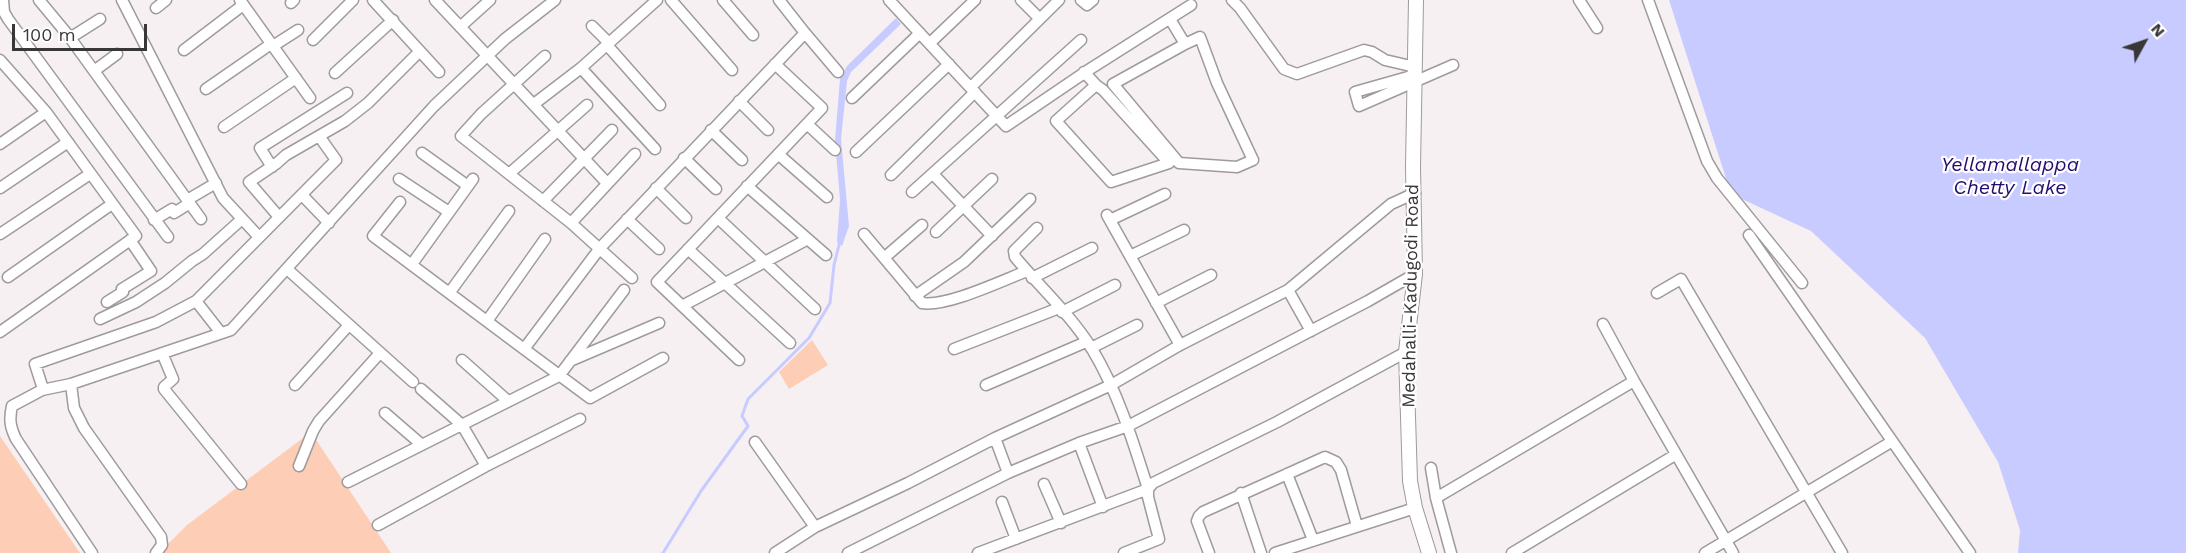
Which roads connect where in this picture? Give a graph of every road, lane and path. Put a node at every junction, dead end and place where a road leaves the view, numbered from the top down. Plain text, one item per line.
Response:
1 (3, 0) edge
2 (56, 0) edge
3 (122, 0) edge
4 (166, 0) edge
5 (353, 0) edge
6 (373, 0) edge
7 (435, 0) edge
8 (490, 0) edge
9 (555, 0) edge
10 (657, 0) edge
11 (671, 0) edge
12 (723, 0) edge
13 (779, 0) edge
14 (889, 0) edge
15 (975, 0) edge
16 (1021, 0) edge
17 (1059, 0) edge
18 (1081, 0) edge
19 (1093, 0) edge
20 (1232, 0) edge
21 (1416, 0) edge
22 (1579, 0) edge
23 (1648, 0) edge
24 (242, 2) edge
25 (42, 3) edge
26 (1191, 4) dead end
27 (156, 8) dead end
28 (1039, 18) junction
29 (100, 19) dead end
30 (1170, 19) junction
31 (393, 20) junction
32 (592, 26) dead end
33 (460, 27) junction
34 (1597, 28) dead end
35 (298, 30) dead end
36 (805, 33) junction
37 (920, 33) junction
38 (753, 35) dead end
39 (70, 38) junction
40 (313, 40) dead end
41 (1081, 40) dead end
42 (608, 44) junction
43 (930, 44) junction
44 (1185, 44) junction
45 (272, 45) junction
46 (184, 50) dead end
47 (420, 51) junction
48 (117, 54) dead end
49 (486, 56) junction
50 (545, 56) dead end
51 (0, 60) edge
52 (775, 64) junction
53 (949, 64) junction
54 (1453, 65) dead end
55 (581, 68) junction
56 (732, 70) dead end
57 (94, 71) junction
58 (439, 72) dead end
59 (838, 72) dead end
60 (1084, 72) junction
61 (335, 74) dead end
62 (1414, 75) junction
63 (296, 78) junction
64 (514, 85) junction
65 (1096, 85) junction
66 (206, 89) dead end
67 (973, 90) junction
68 (347, 93) dead end
69 (310, 98) dead end
70 (852, 98) dead end
71 (739, 101) junction
72 (534, 104) junction
73 (587, 105) dead end
74 (660, 105) dead end
75 (46, 112) junction
76 (998, 116) junction
77 (807, 124) junction
78 (224, 127) dead end
79 (612, 130) dead end
80 (711, 130) junction
81 (768, 130) dead end
82 (557, 131) junction
83 (319, 136) junction
84 (68, 142) junction
85 (0, 144) edge
86 (654, 149) dead end
87 (835, 150) dead end
88 (856, 152) dead end
89 (422, 153) dead end
90 (635, 154) dead end
91 (778, 154) junction
92 (584, 158) junction
93 (684, 158) junction
94 (742, 160) dead end
95 (272, 167) junction
96 (510, 173) junction
97 (90, 174) junction
98 (933, 174) junction
99 (891, 175) dead end
100 (399, 179) dead end
101 (992, 179) dead end
102 (216, 183) junction
103 (608, 183) junction
104 (747, 186) junction
105 (0, 188) edge
106 (656, 188) junction
107 (716, 189) dead end
108 (912, 192) dead end
109 (1415, 193) junction
110 (1165, 194) dead end
111 (302, 195) junction
112 (827, 197) dead end
113 (1030, 200) dead end
114 (189, 201) junction
115 (543, 201) junction
116 (400, 202) dead end
117 (112, 204) junction
118 (964, 206) junction
119 (509, 211) dead end
120 (449, 212) junction
121 (279, 217) junction
122 (686, 218) dead end
123 (718, 218) junction
124 (201, 219) dead end
125 (242, 219) junction
126 (627, 219) junction
127 (154, 220) junction
128 (329, 223) junction
129 (571, 224) junction
130 (922, 225) dead end
131 (1037, 228) dead end
132 (1184, 230) dead end
133 (936, 232) dead end
134 (0, 234) edge
135 (864, 234) dead end
136 (1749, 235) dead end
137 (992, 236) junction
138 (168, 237) dead end
139 (259, 237) junction
140 (545, 239) dead end
141 (808, 239) junction
142 (130, 240) junction
143 (600, 248) junction
144 (1092, 248) dead end
145 (659, 249) dead end
146 (688, 249) junction
147 (826, 255) dead end
148 (1130, 256) junction
149 (884, 258) junction
150 (765, 263) junction
151 (412, 264) junction
152 (287, 269) junction
153 (1415, 274) junction
154 (1029, 275) junction
155 (1211, 275) dead end
156 (8, 277) dead end
157 (632, 278) dead end
158 (726, 283) junction
159 (1802, 283) dead end
160 (1115, 285) dead end
161 (624, 290) dead end
162 (1288, 290) junction
163 (450, 292) junction
164 (1657, 293) dead end
165 (915, 296) junction
166 (196, 301) junction
167 (107, 302) dead end
168 (1156, 303) junction
169 (682, 306) junction
170 (815, 309) dead end
171 (1061, 310) junction
172 (100, 319) dead end
173 (487, 321) junction
174 (659, 323) dead end
175 (1604, 324) dead end
176 (349, 325) junction
177 (1137, 325) dead end
178 (1311, 331) junction
179 (0, 332) edge
180 (221, 333) junction
181 (790, 343) dead end
182 (1089, 345) junction
183 (1180, 345) junction
184 (524, 349) junction
185 (954, 349) dead end
186 (1406, 352) junction
187 (162, 353) junction
188 (380, 354) junction
189 (663, 358) dead end
190 (462, 360) dead end
191 (738, 360) dead end
192 (570, 361) junction
193 (559, 376) junction
194 (1634, 381) junction
195 (71, 384) junction
196 (295, 385) dead end
197 (986, 385) dead end
198 (1111, 385) junction
199 (43, 389) junction
200 (508, 401) junction
201 (12, 406) junction
202 (0, 412) edge
203 (385, 413) dead end
204 (580, 419) dead end
205 (462, 425) junction
206 (1128, 426) junction
207 (994, 438) junction
208 (755, 442) dead end
209 (1891, 442) junction
210 (1079, 443) junction
211 (422, 445) junction
212 (1675, 454) junction
213 (299, 466) dead end
214 (486, 466) junction
215 (1431, 468) dead end
216 (1008, 473) junction
217 (1287, 474) junction
218 (348, 482) dead end
219 (241, 484) dead end
220 (1044, 484) dead end
221 (1149, 489) junction
222 (1806, 492) junction
223 (1241, 494) junction
224 (1436, 498) junction
225 (1002, 502) dead end
226 (1103, 507) junction
227 (1415, 508) junction
228 (1061, 523) junction
229 (378, 525) dead end
230 (1358, 526) junction
231 (814, 527) junction
232 (1016, 539) junction
233 (1313, 540) junction
234 (1726, 541) junction
235 (92, 553) edge
236 (156, 553) edge
237 (775, 553) edge
238 (848, 553) edge
239 (978, 553) edge
240 (1124, 553) edge
241 (1209, 553) edge
242 (1262, 553) edge
243 (1275, 553) edge
244 (1429, 553) edge
245 (1450, 553) edge
246 (1512, 553) edge
247 (1705, 553) edge
248 (1733, 553) edge
249 (1842, 553) edge
250 (1970, 553) edge

1 - 127 street
2 - 25 street
3 - 102 street
4 - 27 street
5 - 40 street
6 - 31 street
7 - 33 street
8 - 33 street
9 - 49 street
10 - 42 street
11 - 56 street
12 - 38 street
13 - 36 street
14 - 37 street
15 - 43 street
16 - 28 street
17 - 28 street
18 - 19 street
20 - 62 street
21 - 62 street, Medahalli-Kadugodi Road
22 - 34 street
23 - 159 street
24 - 45 street
24 - 46 street
25 - 39 street
26 - 30 street
28 - 67 street
29 - 39 street
30 - 44 street
30 - 60 street
31 - 47 street
31 - 61 street
32 - 42 street
33 - 49 street
35 - 45 street
36 - 52 street
36 - 59 street
37 - 43 street
37 - 70 street
39 - 57 street
41 - 76 street
42 - 55 street
42 - 74 street
43 - 53 street
44 - 44 street
45 - 63 street
45 - 66 street
47 - 58 street
47 - 83 street
48 - 57 street
49 - 64 street
49 - 128 street
50 - 64 street
51 - 75 street
52 - 71 street
52 - 77 street
53 - 67 street
53 - 88 street
54 - 62 street
55 - 72 street
55 - 86 street
57 - 114 street
60 - 65 street
60 - 76 street
62 - 62 street
62 - 109 street, Medahalli-Kadugodi Road
63 - 69 street
63 - 78 street
64 - 72 street
64 - 96 street
65 - 65 street
67 - 76 street
67 - 99 street
68 - 95 street
71 - 80 street
71 - 81 street
72 - 82 street
73 - 82 street
75 - 84 street
75 - 85 street
76 - 98 street
77 - 87 street
77 - 91 street
79 - 92 street
80 - 93 street
80 - 94 street
82 - 92 street
82 - 96 street
83 - 95 street
83 - 111 street
84 - 97 street
84 - 105 street
89 - 120 street
90 - 103 street
91 - 104 street
91 - 112 street
92 - 103 street
92 - 115 street
93 - 106 street
93 - 107 street
95 - 121 street
96 - 115 street
97 - 117 street
97 - 134 street
98 - 108 street
98 - 118 street
100 - 120 street
101 - 118 street
102 - 114 street
102 - 125 street
103 - 129 street
104 - 123 street
104 - 141 street
106 - 122 street
106 - 126 street
109 - 153 street, Medahalli-Kadugodi Road
109 - 162 street
110 - 148 street
111 - 121 street
111 - 128 street
113 - 137 street
114 - 124 street
114 - 127 street
115 - 129 street
116 - 151 street
117 - 142 street
117 - 156 street
118 - 133 street
118 - 137 street
119 - 163 street
120 - 151 street
121 - 139 street
123 - 146 street
123 - 150 street
125 - 139 street
125 - 172 street
126 - 143 street
126 - 145 street
127 - 138 street
128 - 152 street
129 - 143 street
130 - 149 street
131 - 154 street
132 - 148 street
135 - 149 street
136 - 209 street
137 - 165 street
139 - 166 street
140 - 173 street
141 - 147 street
141 - 150 street
142 - 167 street
142 - 179 street
143 - 157 street
143 - 184 street
144 - 154 street
146 - 158 street
146 - 169 street
148 - 168 street
149 - 165 street
150 - 158 street
150 - 170 street
151 - 163 street
152 - 176 street
152 - 180 street
153 - 178 street
153 - 186 street, Medahalli-Kadugodi Road
154 - 165 street
154 - 171 street
155 - 168 street
158 - 169 street
158 - 181 street
160 - 171 street
161 - 192 street
162 - 178 street
162 - 183 street
163 - 173 street
164 - 222 street
166 - 180 street
166 - 199 street
168 - 183 street
169 - 191 street
171 - 182 street
171 - 185 street
173 - 184 street
174 - 192 street
175 - 194 street
176 - 188 street
176 - 196 street
177 - 182 street
178 - 206 street
180 - 187 street
182 - 197 street
182 - 198 street
183 - 198 street
184 - 193 street
186 - 221 street
186 - 227 street, Medahalli-Kadugodi Road
187 - 195 street
187 - 219 street
188 - 205 street
188 - 213 street
189 - 193 street
190 - 200 street
192 - 193 street
193 - 200 street
194 - 212 street
194 - 224 street
195 - 199 street
195 - 236 street
198 - 206 street
198 - 207 street
199 - 201 street
200 - 205 street
201 - 202 street
201 - 235 street
203 - 211 street
204 - 214 street
205 - 211 street
205 - 214 street
206 - 210 street
206 - 221 street
207 - 216 street
207 - 231 street
208 - 231 street
209 - 222 street
209 - 250 street
210 - 216 street
210 - 226 street
211 - 218 street
212 - 234 street
212 - 246 street
214 - 229 street
215 - 224 street
216 - 238 street
217 - 223 street
217 - 230 street
217 - 233 street
220 - 228 street
221 - 226 street
221 - 240 street
222 - 234 street
222 - 249 street
223 - 241 street
223 - 242 street
224 - 245 street
225 - 232 street
226 - 228 street
227 - 230 street
227 - 244 street, Medahalli-Kadugodi Road
228 - 232 street
230 - 233 street
231 - 237 street
232 - 239 street
233 - 243 street
234 - 247 street
234 - 248 street

